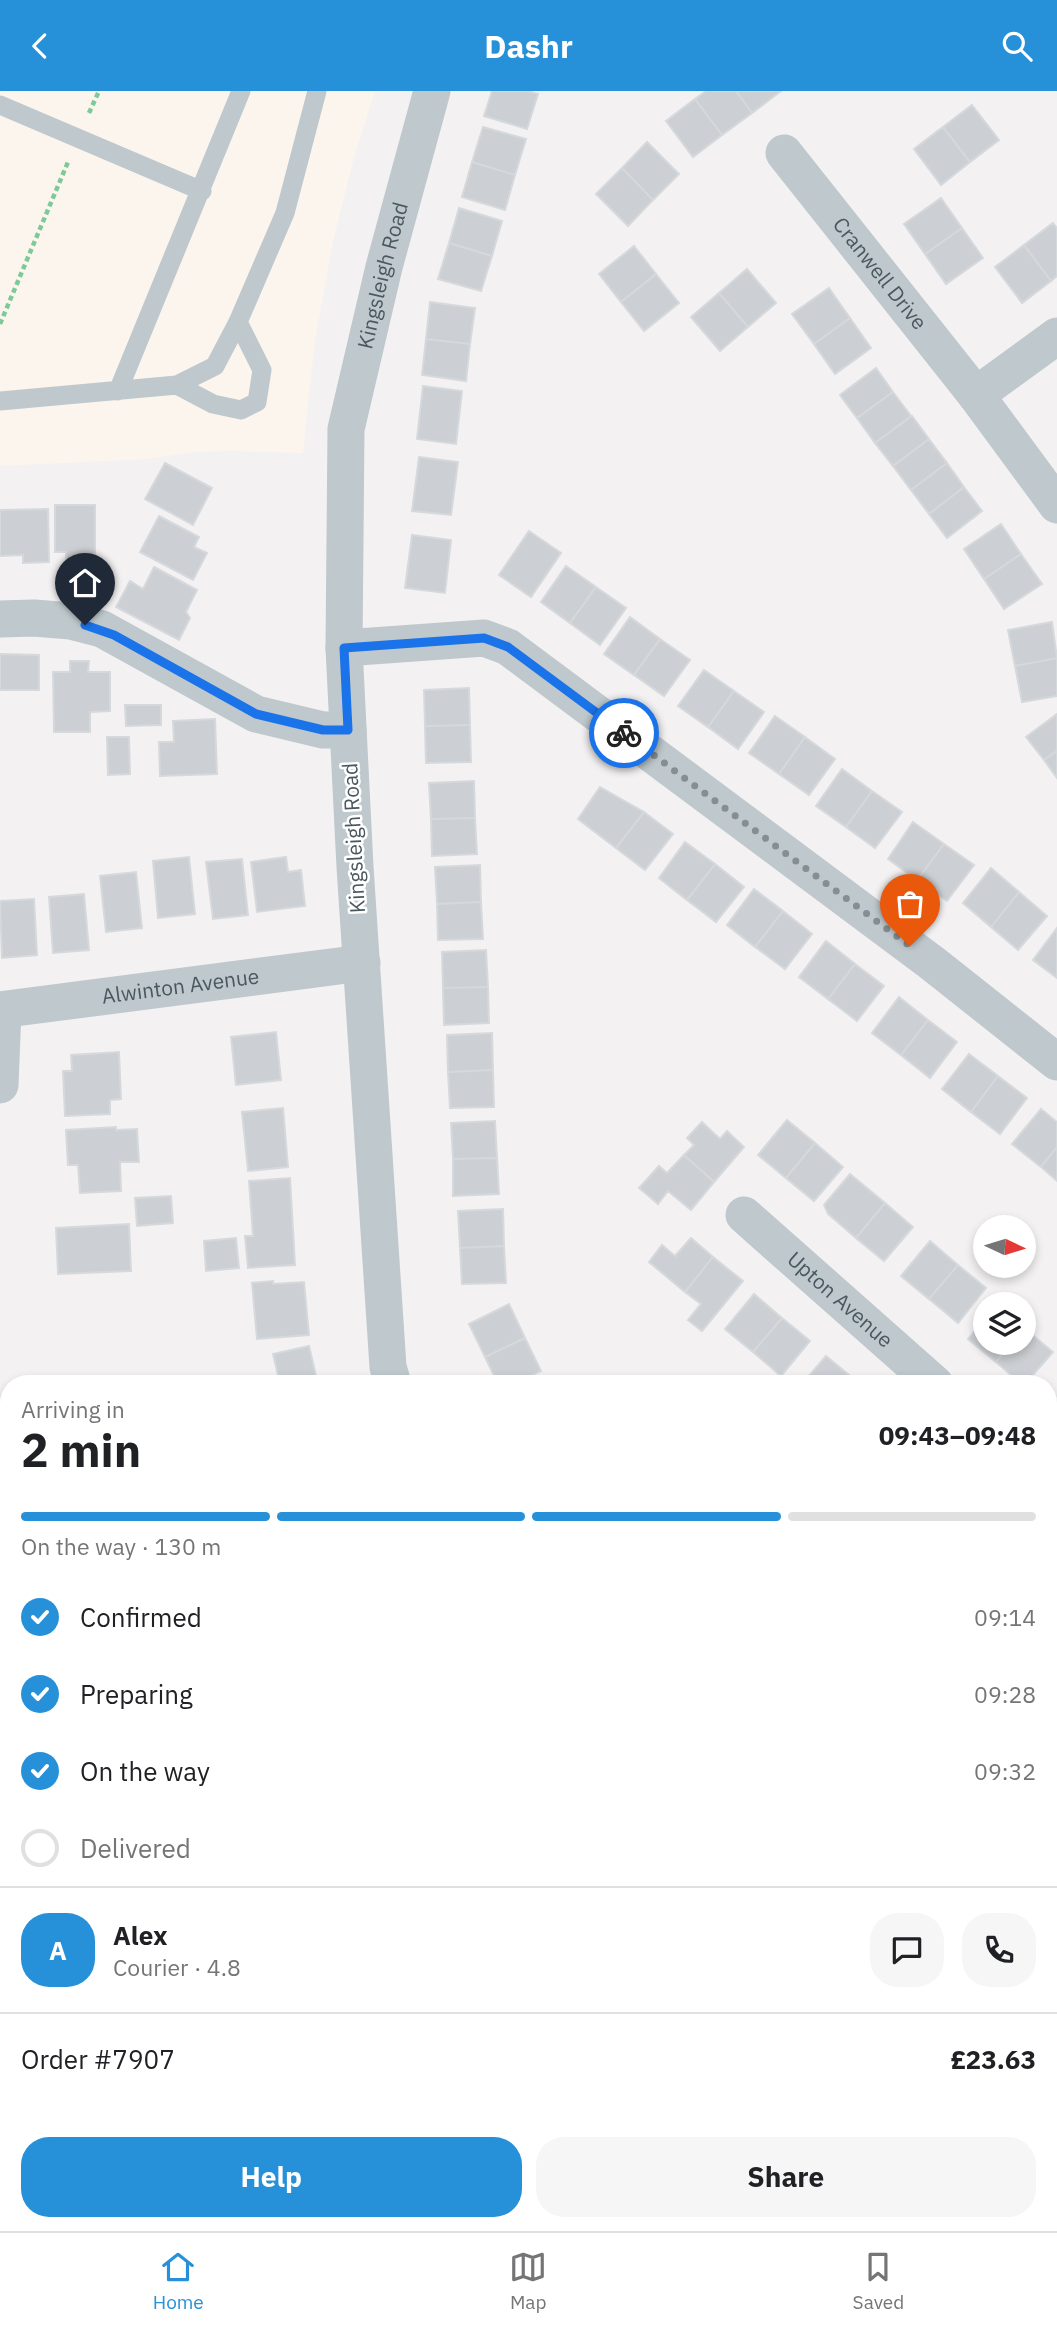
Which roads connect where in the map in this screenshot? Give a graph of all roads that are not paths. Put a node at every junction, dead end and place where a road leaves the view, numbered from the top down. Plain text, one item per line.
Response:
1 (242, 91) edge
2 (317, 91) edge
3 (432, 91) edge
4 (0, 104) edge
5 (784, 153) dead end
6 (202, 191) junction
7 (238, 322) junction
8 (1057, 336) edge
9 (177, 385) junction
10 (118, 391) junction
11 (976, 395) junction
12 (0, 401) edge
13 (1057, 505) edge
14 (0, 619) edge
15 (344, 648) junction
16 (348, 730) junction
17 (362, 963) junction
18 (2, 1010) edge
19 (1057, 1062) edge
20 (0, 1085) edge
21 (744, 1215) dead end
22 (390, 1375) edge
23 (925, 1375) edge

1 - 6 lane
2 - 7 lane
3 - 15 street, Kingsleigh Road
4 - 6 lane
5 - 11 street, Cranwell Drive
6 - 10 lane
7 - 9 lane
7 - 9 lane
8 - 11 street
9 - 10 lane
10 - 12 lane
11 - 13 street, Cranwell Drive
14 - 16 street
15 - 16 street, Kingsleigh Road
15 - 19 street
16 - 17 street, Kingsleigh Road
17 - 18 street, Alwinton Avenue
17 - 22 street, Kingsleigh Road
18 - 20 street
21 - 23 street, Upton Avenue

